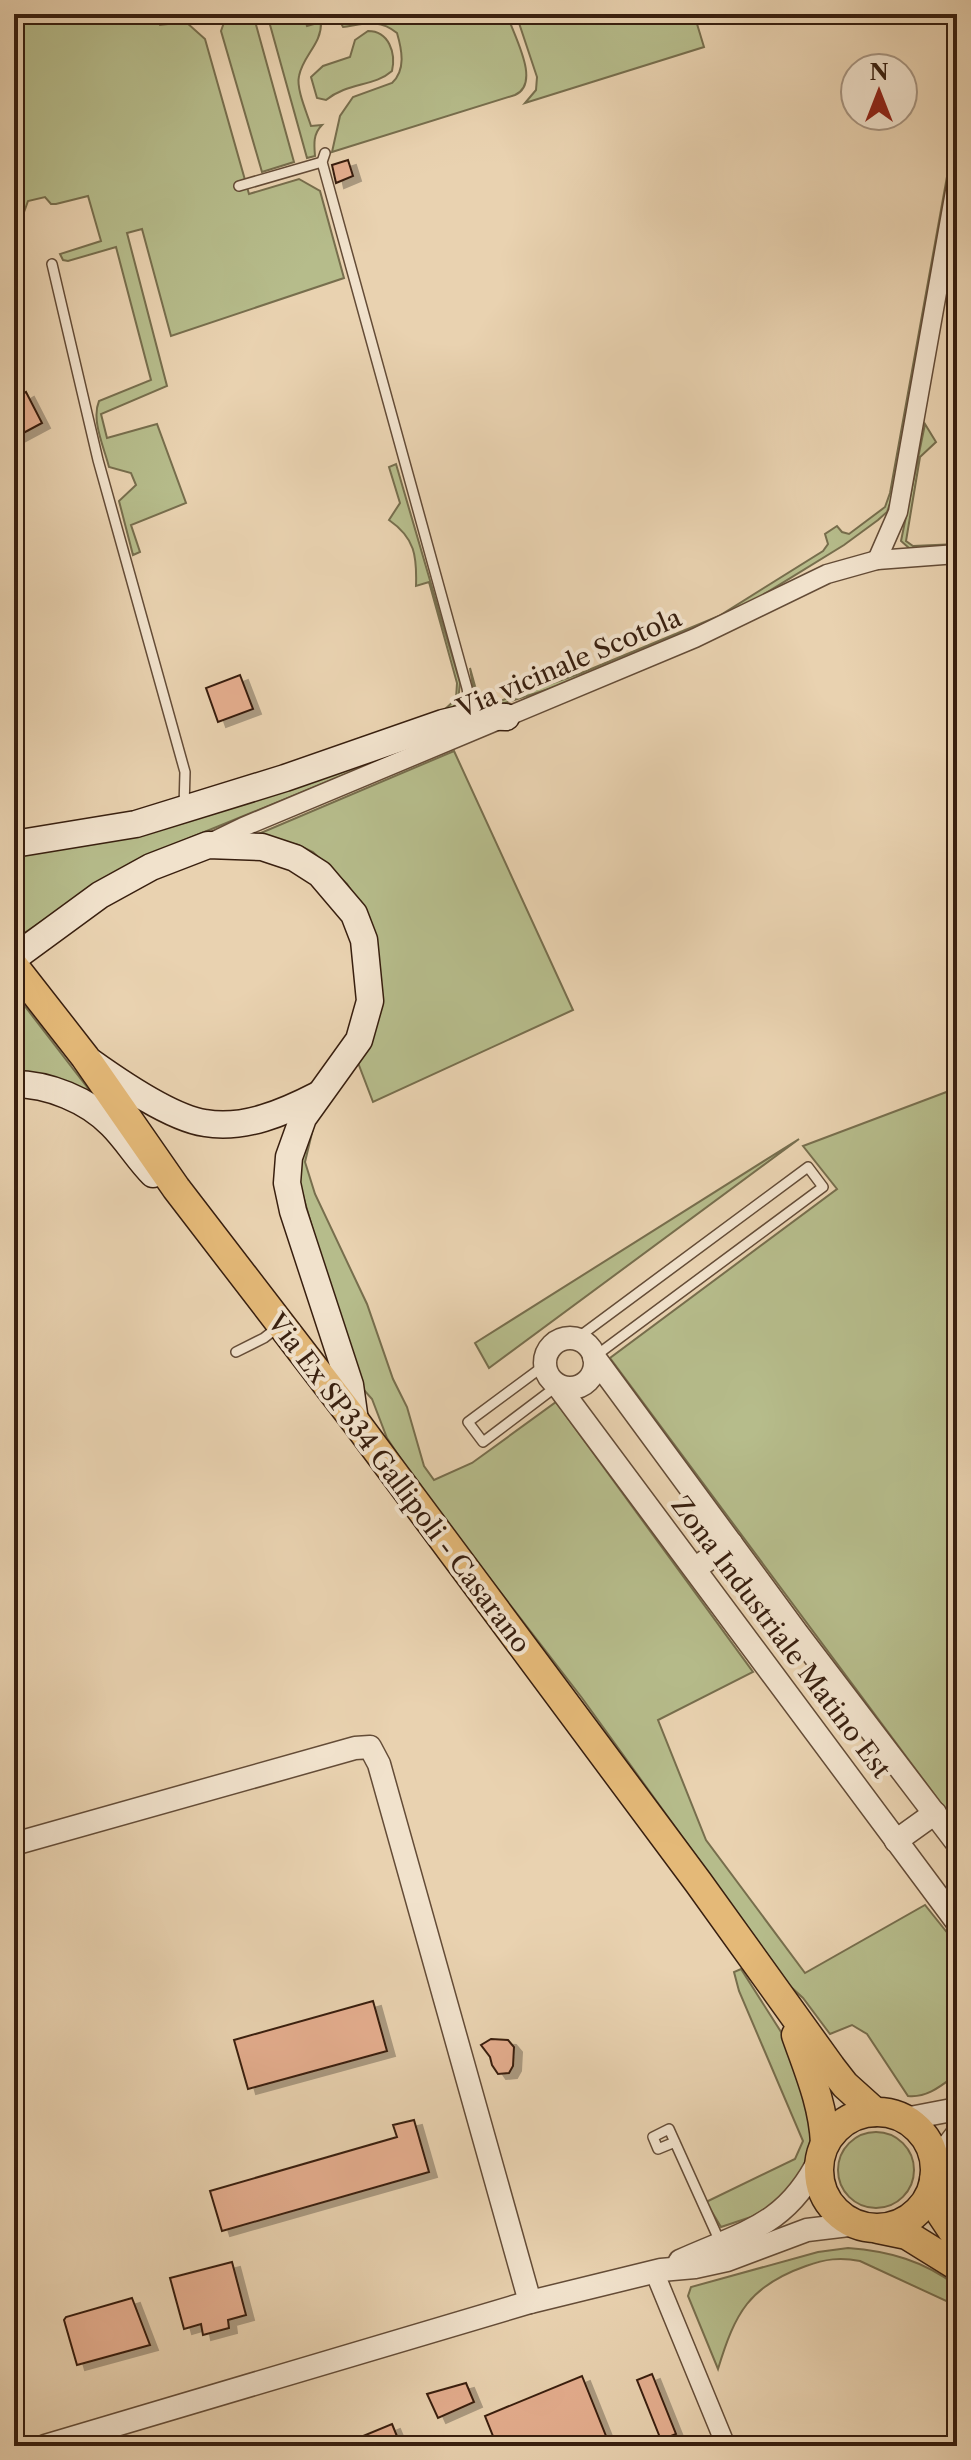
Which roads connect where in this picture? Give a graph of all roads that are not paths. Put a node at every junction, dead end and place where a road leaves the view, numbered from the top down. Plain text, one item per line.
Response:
1 (957, 180) edge
2 (239, 186) dead end
3 (52, 264) dead end
4 (957, 554) edge
5 (877, 560) junction
6 (472, 716) junction
7 (506, 717) junction
8 (184, 811) junction
9 (14, 844) edge
10 (208, 845) junction
11 (14, 958) edge
12 (14, 966) edge
13 (85, 1057) junction
14 (14, 1084) edge
15 (318, 1095) junction
16 (176, 1188) junction
17 (281, 1324) junction
18 (576, 1339) junction
19 (236, 1352) dead end
20 (594, 1357) junction
21 (545, 1365) junction
22 (558, 1386) junction
23 (355, 1421) junction
24 (731, 1543) junction
25 (696, 1568) junction
26 (935, 1813) junction
27 (896, 1841) junction
28 (957, 1843) edge
29 (14, 1844) edge
30 (957, 1922) edge
31 (783, 2001) junction
32 (957, 2109) edge
33 (875, 2112) junction
34 (905, 2119) junction
35 (957, 2134) edge
36 (675, 2142) dead end
37 (823, 2151) junction
38 (934, 2172) junction
39 (863, 2226) junction
40 (957, 2238) edge
41 (724, 2251) junction
42 (957, 2266) edge
43 (658, 2271) junction
44 (530, 2302) junction
45 (45, 2446) edge
46 (726, 2446) edge

1 - 5 street
2 - 6 lane
3 - 8 lane
4 - 5 street, Via vicinale Scotola
5 - 7 street, Via vicinale Scotola
6 - 7 main road
6 - 8 main road
7 - 10 street, Via vicinale Scotola
8 - 9 main road
10 - 11 main road
10 - 15 main road
12 - 13 main road, Via Ex SP334 Gallipoli - Casarano
13 - 15 main road
13 - 16 main road, Via Ex SP334 Gallipoli - Casarano
14 - 16 main road
15 - 23 main road
16 - 17 main road, Via Ex SP334 Gallipoli - Casarano
17 - 19 lane
17 - 23 main road, Via Ex SP334 Gallipoli - Casarano
18 - 20 street, Zona Industriale Matino Est
18 - 20 lane
18 - 21 street
20 - 22 street
20 - 24 street, Zona Industriale Matino Est
21 - 22 street, Zona Industriale Matino Est
21 - 22 lane
22 - 25 street, Zona Industriale Matino Est
23 - 31 main road, Via Ex SP334 Gallipoli - Casarano
24 - 25 street
24 - 26 street, Zona Industriale Matino Est
25 - 27 street, Zona Industriale Matino Est
26 - 27 street
26 - 28 street, Zona Industriale Matino Est
27 - 30 street, Zona Industriale Matino Est
29 - 44 street
31 - 33 main road, Via Ex SP334 Gallipoli - Casarano
31 - 37 main road, Via Ex SP334 Gallipoli - Casarano
32 - 34 street
33 - 34 main road
33 - 37 main road
34 - 38 main road
35 - 38 street
36 - 41 lane
37 - 39 main road
37 - 41 street
38 - 39 main road
38 - 40 main road
39 - 41 street
39 - 42 main road
41 - 43 street
43 - 44 street
43 - 46 street
44 - 45 street

